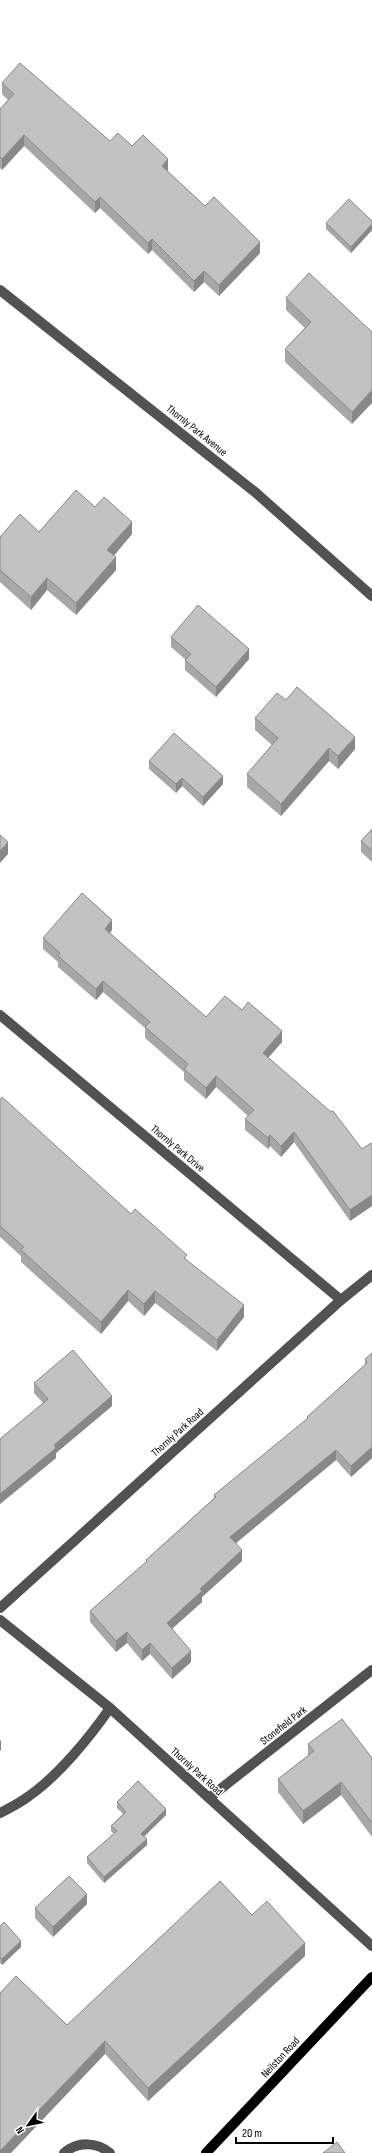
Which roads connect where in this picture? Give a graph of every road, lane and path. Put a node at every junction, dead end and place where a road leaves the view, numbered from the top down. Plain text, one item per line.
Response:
1 (0, 290) edge
2 (372, 596) edge
3 (0, 1015) edge
4 (372, 1275) edge
5 (342, 1300) junction
6 (0, 1608) edge
7 (0, 1620) edge
8 (372, 1670) edge
9 (110, 1708) junction
10 (209, 1798) junction
11 (0, 1813) edge
12 (372, 1946) edge
13 (372, 1977) edge
14 (64, 2153) edge
15 (110, 2153) edge
16 (206, 2153) edge

1 - 2 street, Thornly Park Avenue
3 - 5 street, Thornly Park Drive
4 - 5 street, Thornly Park Road
5 - 6 street, Thornly Park Road
7 - 9 street, Thornly Park Road
8 - 10 street, Stonefield Park
9 - 10 street, Thornly Park Road
9 - 11 street
10 - 12 street, Thornly Park Road
13 - 16 main road, Neilston Road
14 - 15 street

